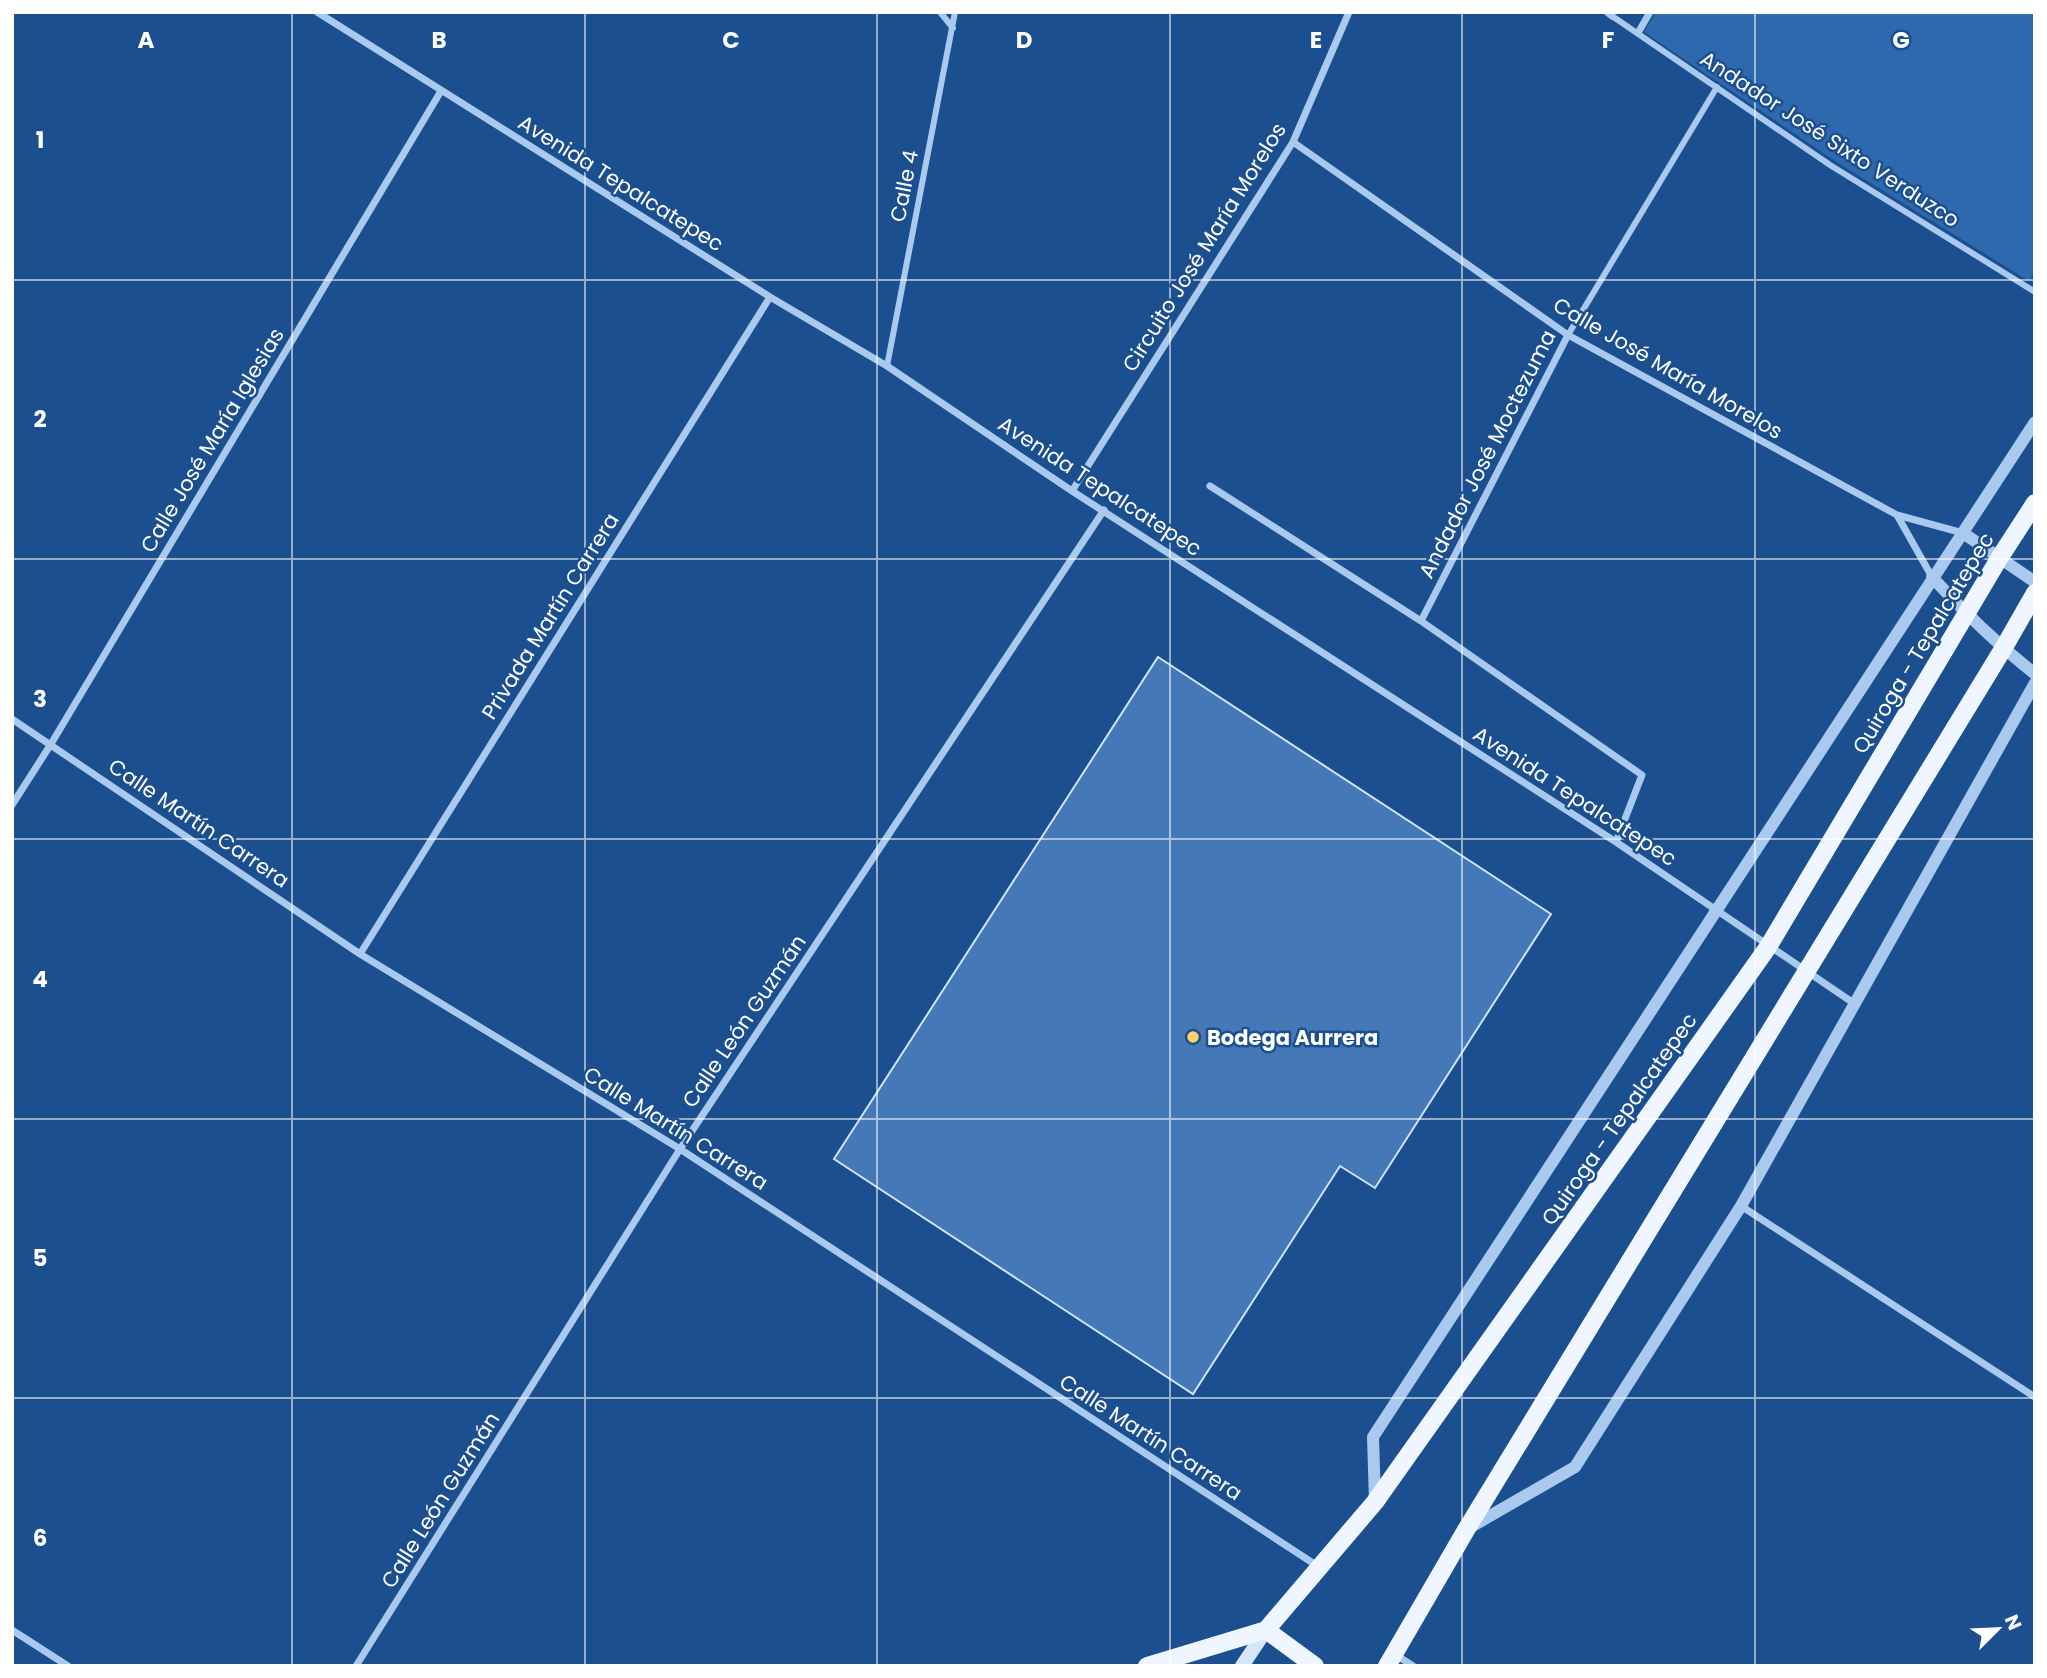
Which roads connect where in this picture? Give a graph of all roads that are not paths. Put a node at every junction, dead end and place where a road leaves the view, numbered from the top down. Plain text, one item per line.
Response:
1 (317, 12) edge
2 (940, 12) edge
3 (956, 12) edge
4 (1349, 12) edge
5 (1650, 12) edge
6 (1610, 14) edge
7 (953, 28) junction
8 (1638, 33) junction
9 (1717, 87) junction
10 (441, 90) junction
11 (1293, 142) junction
12 (2035, 292) edge
13 (770, 297) junction
14 (1568, 335) junction
15 (887, 366) junction
16 (2035, 422) edge
17 (1210, 486) dead end
18 (1072, 491) junction
19 (2035, 502) edge
20 (1104, 510) junction
21 (1896, 515) junction
22 (1963, 533) junction
23 (2000, 557) junction
24 (1932, 577) junction
25 (2035, 582) edge
26 (2035, 593) edge
27 (1966, 615) junction
28 (1421, 621) junction
29 (2003, 649) junction
30 (2035, 674) edge
31 (2035, 683) edge
32 (12, 719) edge
33 (51, 744) junction
34 (12, 805) edge
35 (1616, 842) junction
36 (1716, 909) junction
37 (1768, 947) junction
38 (360, 954) junction
39 (1806, 972) junction
40 (1855, 1004) junction
41 (680, 1149) junction
42 (1741, 1206) junction
43 (2035, 1397) edge
44 (1375, 1502) junction
45 (1466, 1530) junction
46 (1320, 1568) junction
47 (12, 1630) edge
48 (1266, 1630) junction
49 (1391, 1660) edge
50 (68, 1666) edge
51 (356, 1666) edge
52 (1147, 1666) edge
53 (1242, 1666) edge
54 (1315, 1666) edge
55 (1413, 1666) edge

1 - 10 street, Avenida Tepalcatepec
2 - 7 street
3 - 7 street, Calle 4
4 - 11 street, Circuito José María Morelos
5 - 8 street
6 - 8 street, Andador José Sixto Verduzco
7 - 15 street, Calle 4
8 - 9 street, Andador José Sixto Verduzco
9 - 12 street, Andador José Sixto Verduzco
9 - 14 street, Andador José Moctezuma
10 - 13 street, Avenida Tepalcatepec
10 - 33 street, Calle José María Iglesias
11 - 14 street, Calle José María Morelos
11 - 18 street, Circuito José María Morelos
13 - 15 street, Avenida Tepalcatepec
13 - 38 street, Privada Martín Carrera
14 - 21 street, Calle José María Morelos
14 - 28 street, Andador José Moctezuma
15 - 18 street, Avenida Tepalcatepec
16 - 22 street
17 - 28 street
18 - 20 street, Avenida Tepalcatepec
19 - 23 main road, Quiroga - Tepalcatepec
20 - 35 street, Avenida Tepalcatepec
20 - 41 street, Calle León Guzmán
21 - 22 street, Calle José María Morelos
21 - 24 street
22 - 23 street
22 - 24 street
23 - 25 street
23 - 27 main road, Quiroga - Tepalcatepec
24 - 27 street
24 - 36 street
26 - 29 main road
27 - 29 street
27 - 37 main road, Quiroga - Tepalcatepec
28 - 35 street
29 - 30 street
29 - 39 main road
31 - 40 street
32 - 33 street, Calle Martín Carrera
33 - 34 street, Calle José María Iglesias
33 - 38 street, Calle Martín Carrera
35 - 36 street, Avenida Tepalcatepec
36 - 37 street, Avenida Tepalcatepec
36 - 44 street
37 - 39 street, Avenida Tepalcatepec
37 - 44 main road, Quiroga - Tepalcatepec
38 - 41 street, Calle Martín Carrera
39 - 40 street, Avenida Tepalcatepec
39 - 45 main road
40 - 42 street
41 - 46 street, Calle Martín Carrera
41 - 51 street, Calle León Guzmán
42 - 43 street
42 - 45 street
44 - 46 main road, Quiroga - Tepalcatepec
45 - 49 main road
46 - 48 main road, Quiroga - Tepalcatepec
47 - 50 street
48 - 52 main road
48 - 53 main road
48 - 54 main road
49 - 55 street

